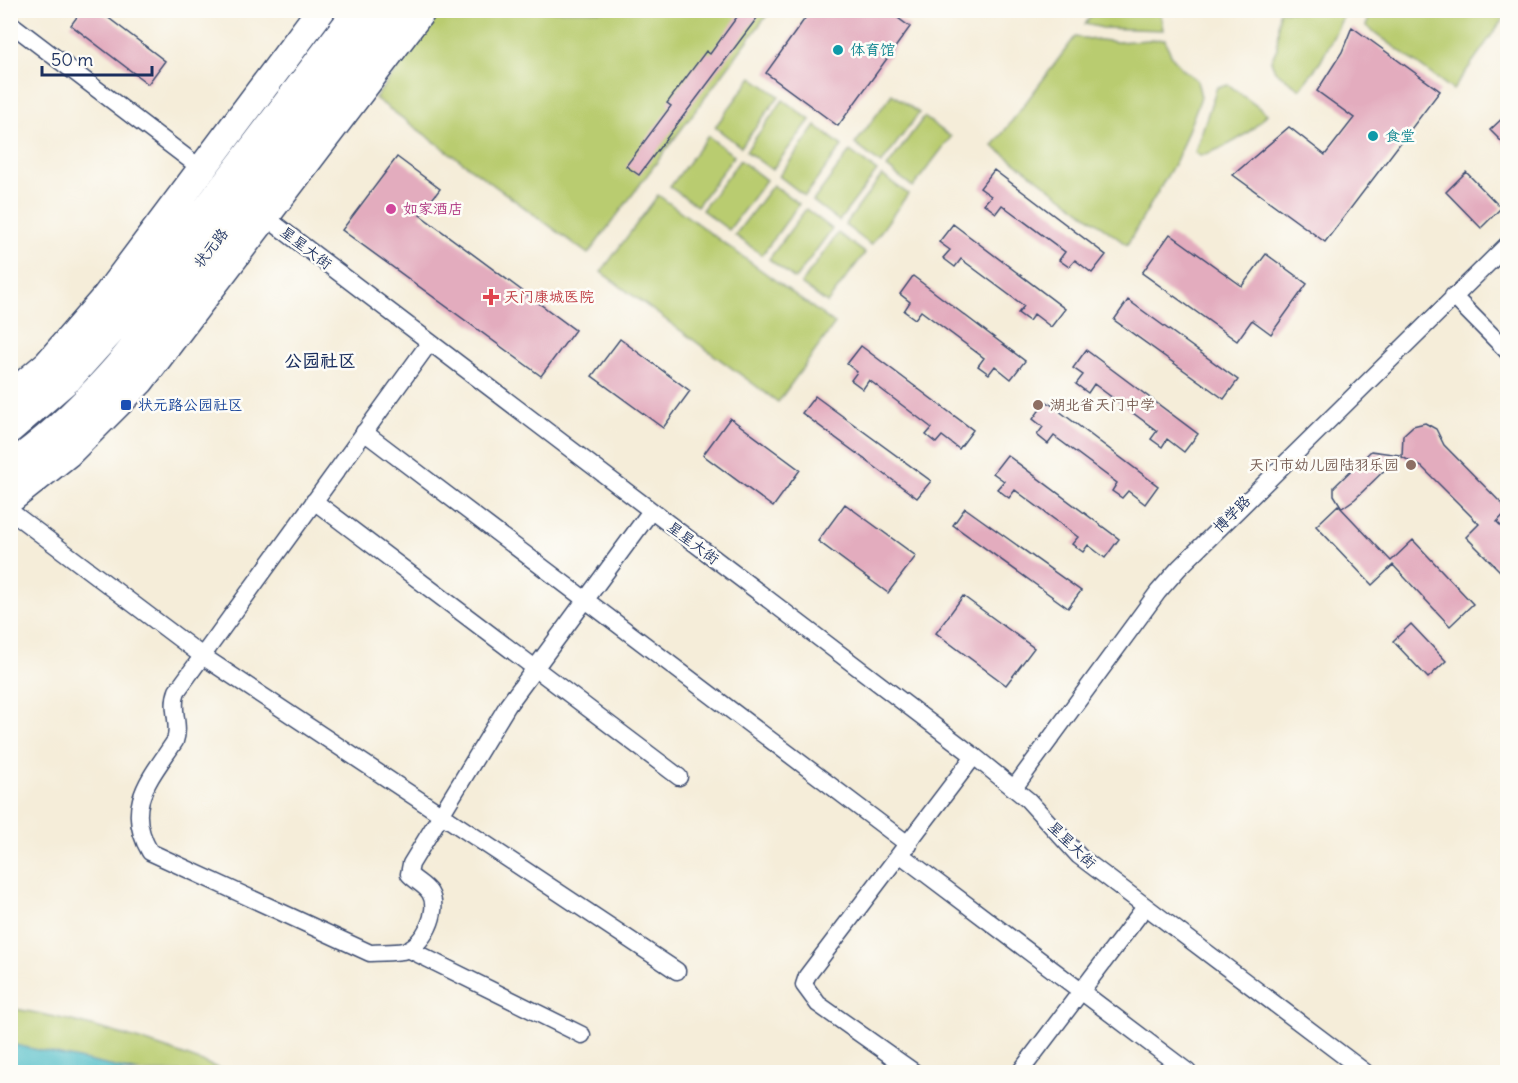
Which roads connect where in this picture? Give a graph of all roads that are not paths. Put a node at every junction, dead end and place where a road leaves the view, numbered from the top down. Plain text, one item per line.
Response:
1 (321, 10) edge
2 (358, 10) edge
3 (390, 10) edge
4 (422, 10) edge
5 (10, 23) edge
6 (235, 194) junction
7 (1508, 244) edge
8 (118, 281) junction
9 (152, 282) junction
10 (1453, 296) junction
11 (430, 342) junction
12 (1508, 352) edge
13 (51, 377) junction
14 (106, 380) junction
15 (10, 396) edge
16 (95, 428) junction
17 (10, 429) edge
18 (364, 432) junction
19 (10, 466) edge
20 (10, 499) edge
21 (314, 501) junction
22 (10, 511) edge
23 (651, 511) junction
24 (586, 600) junction
25 (201, 655) junction
26 (536, 668) junction
27 (974, 756) junction
28 (679, 777) dead end
29 (1014, 788) junction
30 (441, 814) junction
31 (905, 850) junction
32 (1145, 907) junction
33 (408, 949) junction
34 (677, 971) dead end
35 (1081, 991) junction
36 (582, 1035) dead end
37 (914, 1072) edge
38 (1020, 1072) edge
39 (1188, 1072) edge
40 (1365, 1072) edge

1 - 6 highway
2 - 6 highway, 状元路
3 - 6 highway, 状元路
4 - 6 highway
5 - 6 street, 星星大街
6 - 8 highway
6 - 9 highway, 状元路
6 - 11 street, 星星大街
6 - 14 highway, 状元路
6 - 16 highway
7 - 10 street, 博学路
8 - 9 highway
8 - 13 highway
9 - 13 highway, 状元路
10 - 12 street
10 - 29 street, 博学路
11 - 18 street
11 - 23 street, 星星大街
13 - 15 highway
13 - 17 highway, 状元路
14 - 16 highway
14 - 19 highway, 状元路
16 - 20 highway
18 - 21 street
18 - 24 street
21 - 25 street
21 - 26 street
22 - 25 street
23 - 24 street
23 - 27 street, 星星大街
24 - 26 street
24 - 31 street
25 - 30 street
25 - 33 street
26 - 28 street
26 - 30 street
27 - 29 street, 星星大街
27 - 31 street
29 - 32 street, 星星大街
30 - 33 street
30 - 34 street
31 - 35 street
31 - 37 street
32 - 35 street
32 - 40 street, 星星大街
33 - 36 street
35 - 38 street
35 - 39 street

